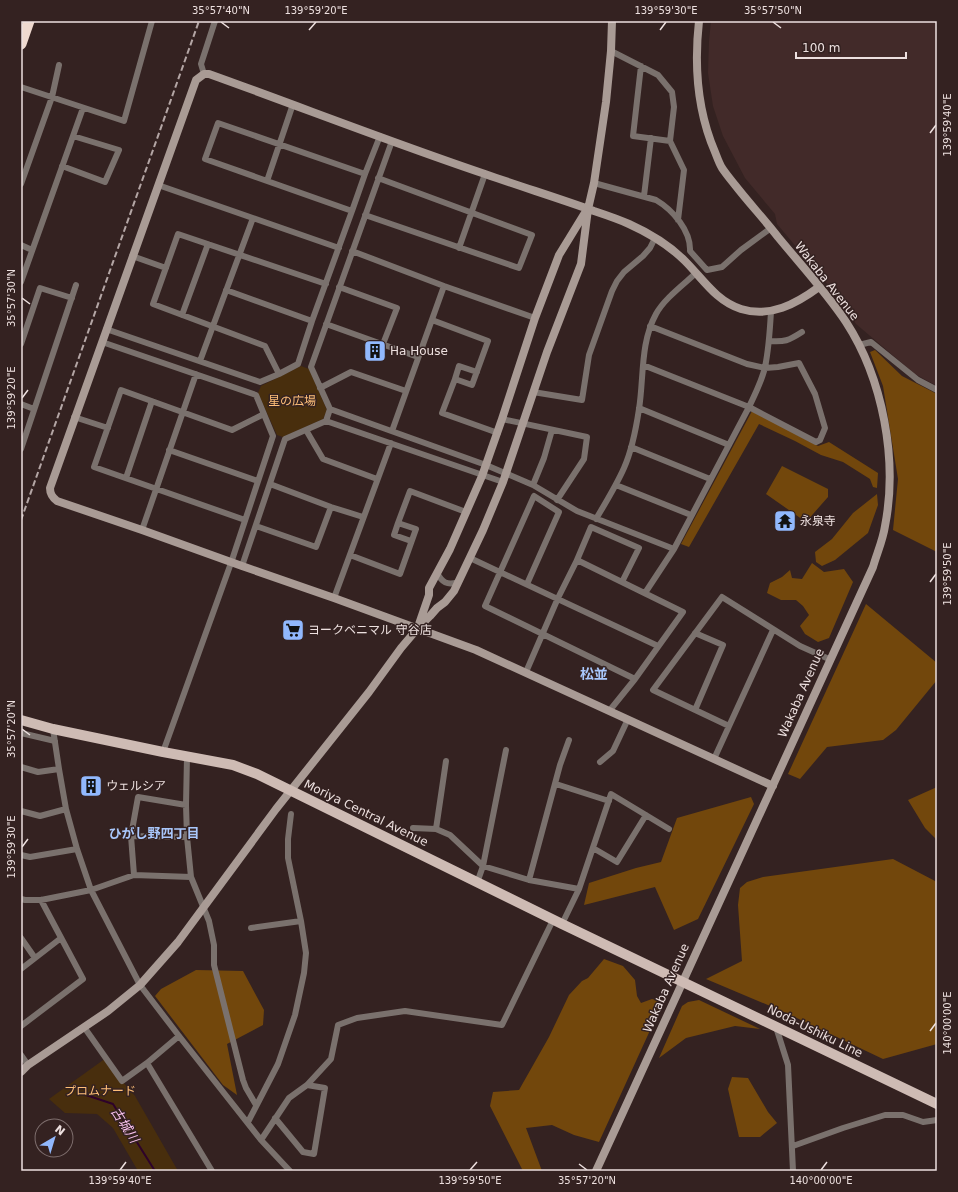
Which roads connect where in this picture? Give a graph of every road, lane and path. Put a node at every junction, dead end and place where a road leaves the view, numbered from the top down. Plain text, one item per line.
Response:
1 (29, 21) edge
2 (152, 21) edge
3 (215, 21) edge
4 (612, 21) edge
5 (699, 21) edge
6 (21, 44) edge
7 (611, 51) junction
8 (60, 65) dead end
9 (642, 66) junction
10 (204, 74) junction
11 (21, 87) edge
12 (52, 97) junction
13 (293, 104) junction
14 (84, 108) junction
15 (73, 136) junction
16 (380, 136) junction
17 (651, 138) junction
18 (392, 140) junction
19 (670, 141) junction
20 (279, 144) junction
21 (62, 166) junction
22 (365, 174) junction
23 (485, 174) junction
24 (378, 178) junction
25 (267, 181) junction
26 (21, 184) edge
27 (594, 184) junction
28 (158, 185) junction
29 (644, 196) junction
30 (588, 209) junction
31 (352, 211) junction
32 (472, 213) junction
33 (365, 215) junction
34 (253, 218) junction
35 (678, 220) junction
36 (771, 228) junction
37 (655, 238) junction
38 (208, 244) junction
39 (21, 245) edge
40 (339, 248) junction
41 (459, 248) junction
42 (32, 250) junction
43 (352, 251) junction
44 (239, 255) junction
45 (132, 256) junction
46 (166, 268) junction
47 (696, 273) junction
48 (21, 282) edge
49 (326, 284) junction
50 (76, 285) dead end
51 (444, 286) junction
52 (339, 287) junction
53 (819, 287) junction
54 (226, 290) junction
55 (72, 298) junction
56 (771, 311) junction
57 (182, 315) junction
58 (535, 318) junction
59 (432, 320) junction
60 (312, 321) junction
61 (326, 324) junction
62 (213, 326) junction
63 (650, 326) junction
64 (106, 328) junction
65 (802, 332) dead end
66 (769, 341) junction
67 (102, 342) junction
68 (21, 344) edge
69 (383, 344) junction
70 (859, 345) junction
71 (418, 357) junction
72 (200, 361) junction
73 (644, 365) junction
74 (765, 368) junction
75 (477, 372) junction
76 (196, 374) junction
77 (279, 374) junction
78 (455, 379) junction
79 (320, 388) junction
80 (937, 390) edge
81 (406, 391) junction
82 (533, 392) junction
83 (152, 401) junction
84 (21, 404) edge
85 (749, 407) junction
86 (639, 408) junction
87 (34, 409) junction
88 (330, 409) junction
89 (183, 412) junction
90 (264, 414) junction
91 (74, 417) junction
92 (502, 419) junction
93 (326, 421) junction
94 (523, 424) junction
95 (108, 428) junction
96 (306, 430) junction
97 (552, 430) junction
98 (392, 431) junction
99 (498, 433) junction
100 (390, 443) junction
101 (729, 445) junction
102 (631, 448) junction
103 (21, 449) edge
104 (169, 450) junction
105 (486, 465) junction
106 (506, 474) junction
107 (482, 476) junction
108 (126, 478) junction
109 (377, 479) junction
110 (710, 479) junction
111 (258, 481) junction
112 (503, 482) junction
113 (270, 484) junction
114 (532, 485) junction
115 (616, 485) junction
116 (156, 488) junction
117 (557, 500) junction
118 (331, 507) junction
119 (466, 512) junction
120 (691, 515) junction
121 (364, 517) junction
122 (596, 519) junction
123 (245, 520) junction
124 (398, 523) junction
125 (256, 526) junction
126 (142, 530) junction
127 (411, 541) junction
128 (674, 549) junction
129 (350, 555) junction
130 (470, 558) junction
131 (577, 560) junction
132 (231, 562) junction
133 (242, 566) junction
134 (500, 572) junction
135 (437, 573) junction
136 (458, 582) junction
137 (622, 582) junction
138 (527, 584) junction
139 (645, 593) junction
140 (334, 598) junction
141 (558, 598) junction
142 (418, 628) junction
143 (773, 630) junction
144 (695, 633) junction
145 (542, 634) junction
146 (658, 646) junction
147 (829, 659) junction
148 (526, 672) junction
149 (635, 679) junction
150 (610, 710) junction
151 (695, 710) junction
152 (628, 719) junction
153 (21, 720) edge
154 (729, 726) junction
155 (53, 729) junction
156 (21, 734) edge
157 (54, 740) junction
158 (569, 740) dead end
159 (506, 750) dead end
160 (164, 752) junction
161 (187, 757) junction
162 (714, 759) junction
163 (446, 761) dead end
164 (600, 762) dead end
165 (21, 767) edge
166 (58, 769) junction
167 (556, 784) junction
168 (772, 786) junction
169 (291, 790) junction
170 (609, 800) junction
171 (186, 805) junction
172 (66, 809) junction
173 (21, 811) edge
174 (291, 814) dead end
175 (646, 815) junction
176 (413, 828) dead end
177 (436, 829) junction
178 (669, 829) dead end
179 (131, 836) junction
180 (187, 837) junction
181 (592, 848) junction
182 (77, 849) junction
183 (21, 855) edge
184 (483, 866) junction
185 (134, 875) junction
186 (191, 877) junction
187 (529, 880) junction
188 (477, 883) junction
189 (579, 889) junction
190 (91, 890) junction
191 (21, 899) edge
192 (40, 900) junction
193 (204, 908) junction
194 (301, 921) junction
195 (557, 922) junction
196 (251, 928) dead end
197 (21, 938) edge
198 (61, 938) junction
199 (35, 958) junction
200 (21, 970) edge
201 (682, 982) junction
202 (140, 985) junction
203 (21, 1026) edge
204 (776, 1027) junction
205 (84, 1028) junction
206 (179, 1036) junction
207 (21, 1055) edge
208 (147, 1063) junction
209 (28, 1065) junction
210 (21, 1072) edge
211 (307, 1085) junction
212 (937, 1104) edge
213 (256, 1105) junction
214 (275, 1118) junction
215 (937, 1120) edge
216 (248, 1122) junction
217 (261, 1140) junction
218 (793, 1146) junction
219 (212, 1171) edge
220 (290, 1171) edge
221 (596, 1171) edge
222 (793, 1171) edge

1 - 6 highway
2 - 14 street
3 - 10 street
4 - 7 street
5 - 36 street, Wakaba Avenue
7 - 9 street
7 - 27 street
8 - 12 street
9 - 17 street
9 - 19 street
10 - 13 street
10 - 28 street
11 - 12 street
12 - 14 street
12 - 26 street
13 - 16 street
13 - 20 street
14 - 15 street
15 - 21 street
15 - 21 street
16 - 18 street
16 - 22 street
17 - 19 street
17 - 29 street
18 - 23 street
18 - 24 street
19 - 35 street
20 - 22 street
20 - 25 street
20 - 25 street
21 - 42 street
22 - 31 street
23 - 30 street
23 - 32 street
24 - 32 street
24 - 33 street
25 - 31 street
27 - 29 street
27 - 30 street
28 - 34 street
28 - 45 street
29 - 35 street
30 - 37 street
30 - 58 street
30 - 82 street
31 - 40 street
32 - 41 street
32 - 41 street
33 - 41 street
33 - 43 street
34 - 40 street
34 - 44 street
35 - 36 street
36 - 53 street, Wakaba Avenue
37 - 47 street
37 - 82 street
38 - 44 street
38 - 46 street
38 - 57 street
39 - 42 street
40 - 49 street
42 - 48 street
43 - 51 street
43 - 52 street
44 - 49 street
44 - 54 street
45 - 46 street
45 - 64 street
46 - 57 street
47 - 56 street
47 - 63 street
49 - 60 street
50 - 55 street
51 - 58 street
51 - 59 street
52 - 61 street
52 - 69 street
53 - 56 street
53 - 70 street, Wakaba Avenue
54 - 60 street
54 - 62 street
55 - 68 street
55 - 87 street
56 - 66 street
57 - 62 street
58 - 92 street
59 - 71 street
59 - 75 street
60 - 77 street
61 - 69 street
61 - 79 street
62 - 72 street
62 - 77 street
63 - 73 street
63 - 74 street
64 - 67 street
64 - 72 street
65 - 66 street
66 - 74 street
67 - 76 street
67 - 91 street
69 - 71 street
70 - 80 street
70 - 147 street, Wakaba Avenue
71 - 81 street
72 - 77 street
73 - 85 street
73 - 86 street
74 - 85 street
74 - 85 street
75 - 78 street
75 - 78 street
76 - 89 street
76 - 90 street
78 - 99 street
79 - 81 street
79 - 88 street
81 - 98 street
82 - 94 street
83 - 89 street
83 - 95 street
83 - 108 street
84 - 87 street
85 - 101 street
86 - 101 street
86 - 102 street
87 - 103 street
88 - 93 street
88 - 98 street
89 - 90 street
89 - 104 street
90 - 111 street
91 - 95 street
91 - 126 street
92 - 94 street
92 - 99 street
93 - 96 street
93 - 100 street
94 - 97 street
94 - 106 street
95 - 108 street
96 - 109 street
96 - 113 street
97 - 114 street
97 - 117 street
98 - 105 street
99 - 105 street
100 - 107 street
100 - 109 street
101 - 110 street
102 - 110 street
102 - 115 street
104 - 111 street
104 - 116 street
105 - 106 street
105 - 107 street
106 - 112 street
106 - 114 street
107 - 112 street
107 - 119 street
108 - 116 street
109 - 121 street
110 - 120 street
111 - 123 street
112 - 130 street
113 - 118 street
113 - 125 street
114 - 117 street
115 - 120 street
115 - 122 street
116 - 123 street
116 - 126 street
117 - 122 street
118 - 121 street
118 - 125 street
119 - 124 street
119 - 135 street
120 - 128 street
121 - 129 street
122 - 128 street
123 - 132 street
124 - 127 street
124 - 127 street
125 - 133 street
126 - 132 street
127 - 129 street
128 - 139 street
129 - 140 street
130 - 134 street
130 - 136 street
131 - 137 street
131 - 137 street
131 - 141 street
132 - 133 street
132 - 160 street
133 - 140 street
134 - 138 street
134 - 138 street
134 - 145 street
135 - 136 street
135 - 142 street
136 - 142 street
137 - 139 street
138 - 141 street
139 - 146 street
140 - 142 street
141 - 145 street
141 - 146 street
142 - 148 street
142 - 169 street
143 - 144 street
143 - 147 street
143 - 154 street
144 - 151 street
144 - 151 street
145 - 148 street
145 - 149 street
146 - 149 street
147 - 168 street, Wakaba Avenue
148 - 150 street
149 - 150 street
150 - 152 street
151 - 154 street
152 - 162 street
152 - 164 street
153 - 155 main road, Moriya Central Avenue
154 - 162 street
155 - 157 street
155 - 160 main road, Moriya Central Avenue
156 - 157 street
157 - 166 street
158 - 167 street
159 - 184 street
160 - 161 main road, Moriya Central Avenue
161 - 169 main road, Moriya Central Avenue
161 - 171 street
162 - 168 street
163 - 177 street
165 - 166 street
166 - 172 street
167 - 170 street
167 - 187 street
168 - 201 street, Wakaba Avenue
169 - 188 main road, Moriya Central Avenue
169 - 193 street
170 - 175 street
170 - 181 street
171 - 179 street
171 - 180 street
172 - 173 street
172 - 182 street
174 - 194 street
175 - 178 street
175 - 181 street
176 - 177 street
177 - 184 street
179 - 180 street
179 - 185 street
180 - 186 street
181 - 189 street
182 - 183 street
182 - 190 street
184 - 187 street
184 - 188 street
185 - 186 street
185 - 190 street
186 - 193 street
187 - 189 street
188 - 195 main road, Moriya Central Avenue
189 - 195 street
190 - 192 street
190 - 202 street
191 - 192 street
192 - 198 street
193 - 202 street
193 - 213 street
194 - 196 street
194 - 213 street
195 - 201 main road, Moriya Central Avenue
195 - 211 street
197 - 199 street
198 - 199 street
198 - 203 street
199 - 200 street
201 - 204 main road, Noda-Ushiku Line
201 - 221 street, Wakaba Avenue
202 - 205 street
202 - 206 street
204 - 212 main road, Noda-Ushiku Line
204 - 218 street
205 - 208 street
205 - 209 street
206 - 208 street
206 - 216 street
207 - 209 street
208 - 219 street
209 - 210 street
211 - 214 street
211 - 214 street
213 - 216 street
214 - 217 street
215 - 218 street
216 - 217 street
217 - 220 street
218 - 222 street

